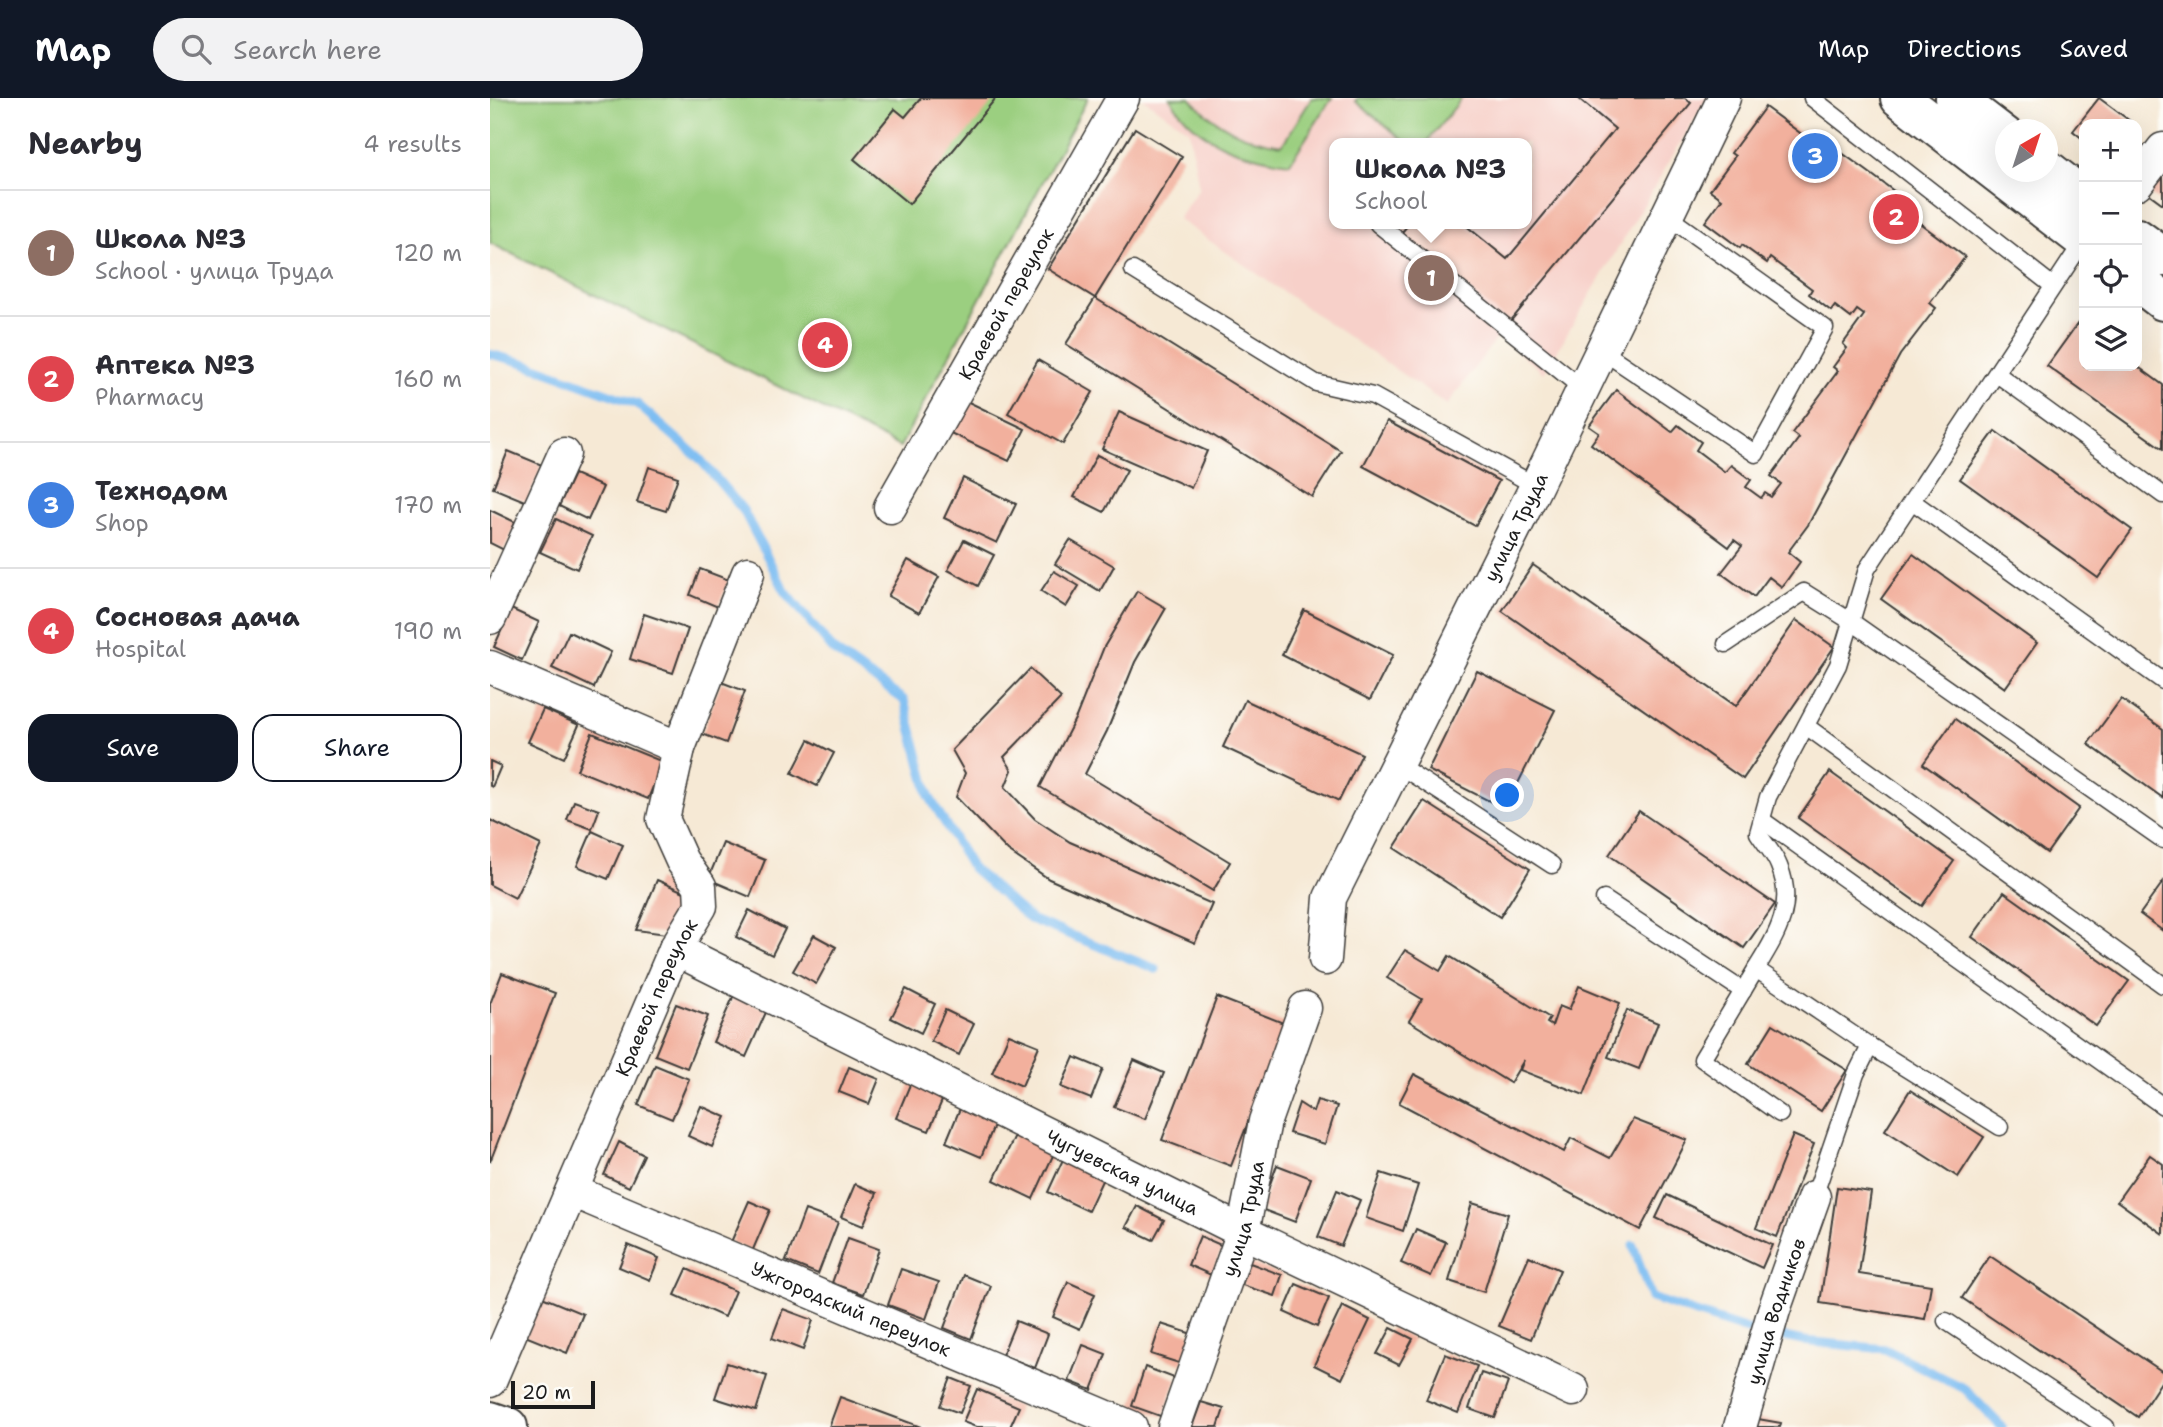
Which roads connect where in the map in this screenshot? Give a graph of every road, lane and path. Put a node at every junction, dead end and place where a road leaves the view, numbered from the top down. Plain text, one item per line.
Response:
1 (1122, 98) edge
2 (1724, 98) edge
3 (1812, 98) edge
4 (1899, 98) edge
5 (1955, 98) edge
6 (1995, 129) edge
7 (2163, 149) edge
8 (2058, 178) edge
9 (2138, 182) edge
10 (2079, 194) edge
11 (1667, 216) junction
12 (1384, 229) edge
13 (2079, 236) edge
14 (2142, 242) edge
15 (2081, 245) edge
16 (2163, 257) edge
17 (1133, 270) dead end
18 (2142, 285) edge
19 (2053, 286) junction
20 (2163, 301) edge
21 (1601, 350) junction
22 (1997, 374) junction
23 (1583, 388) junction
24 (564, 454) dead end
25 (1536, 486) junction
26 (2163, 495) edge
27 (1912, 501) junction
28 (890, 507) dead end
29 (748, 573) dead end
30 (490, 618) edge
31 (1852, 622) junction
32 (1726, 644) dead end
33 (490, 667) edge
34 (2163, 681) edge
35 (1806, 726) junction
36 (679, 748) junction
37 (1397, 764) junction
38 (1762, 820) junction
39 (2163, 841) edge
40 (1552, 865) dead end
41 (1604, 899) dead end
42 (675, 949) junction
43 (1325, 959) dead end
44 (1756, 969) junction
45 (2163, 985) edge
46 (1743, 991) junction
47 (1305, 1008) dead end
48 (1870, 1046) junction
49 (2163, 1106) edge
50 (1780, 1114) dead end
51 (2000, 1127) dead end
52 (572, 1191) junction
53 (1814, 1197) joint
54 (1243, 1232) junction
55 (1946, 1321) dead end
56 (490, 1381) edge
57 (1573, 1390) dead end
58 (490, 1421) edge
59 (508, 1427) edge
60 (1131, 1427) edge
61 (1174, 1427) edge
62 (1740, 1427) edge
63 (2106, 1427) edge

1 - 28 street, Краевой переулок
2 - 11 street, улица Труда
3 - 19 lane
4 - 13 main road
5 - 6 main road
7 - 9 street
8 - 10 main road
11 - 21 street, улица Труда
11 - 21 lane
12 - 23 lane
14 - 16 main road
15 - 19 lane
17 - 25 lane
18 - 20 main road
19 - 22 lane
21 - 23 street, улица Труда
22 - 26 lane
22 - 27 lane
23 - 25 street, улица Труда
24 - 30 street
25 - 37 street, улица Труда
27 - 31 lane
27 - 34 lane
29 - 36 street, Краевой переулок
31 - 32 lane
31 - 35 lane
31 - 39 lane
33 - 36 street
35 - 38 lane
35 - 45 lane
36 - 42 street, Краевой переулок
37 - 40 lane
37 - 43 street, улица Труда
38 - 44 lane
38 - 49 lane
41 - 46 lane
42 - 52 street, Краевой переулок
42 - 54 street, Чугуевская улица
44 - 46 lane
44 - 48 lane
46 - 50 lane
47 - 54 street, улица Труда
48 - 51 lane
48 - 53 lane
52 - 56 street, Краевой переулок
52 - 60 street, Ужгородский переулок
53 - 62 street, улица Водников
54 - 57 street, Чугуевская улица
54 - 61 street, улица Труда
55 - 63 lane
58 - 59 main road

